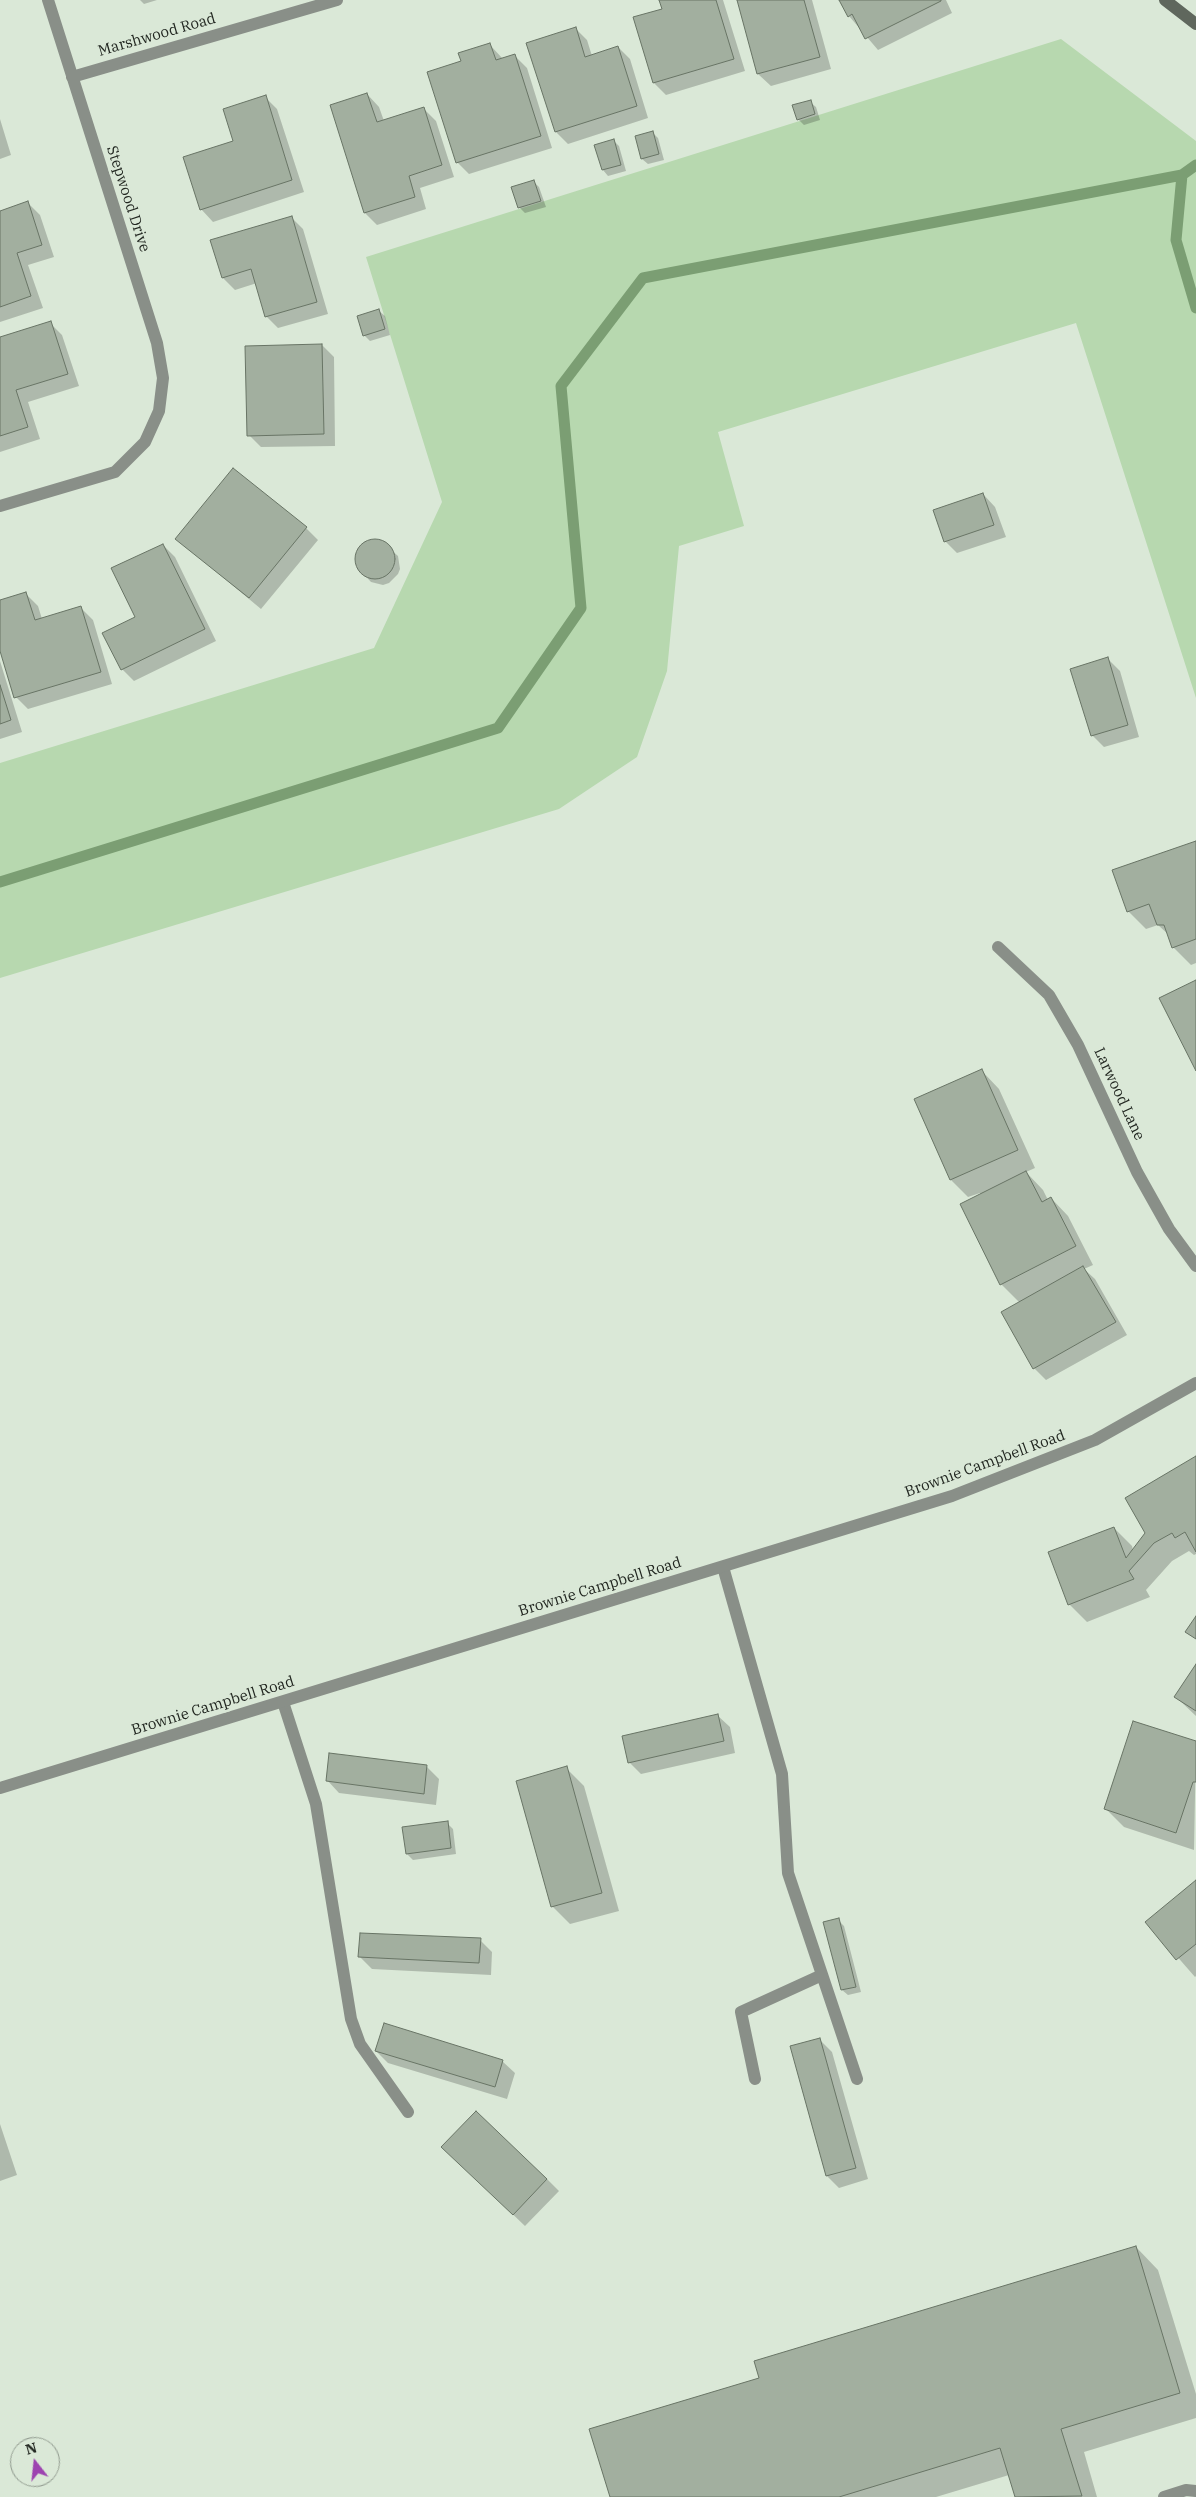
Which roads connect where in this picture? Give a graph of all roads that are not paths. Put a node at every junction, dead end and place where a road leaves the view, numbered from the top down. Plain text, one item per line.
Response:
1 (48, 0) edge
2 (337, 0) edge
3 (1165, 0) edge
4 (1196, 24) edge
5 (72, 77) junction
6 (0, 506) edge
7 (998, 947) dead end
8 (1196, 1266) edge
9 (1196, 1383) edge
10 (723, 1567) junction
11 (283, 1702) junction
12 (0, 1788) edge
13 (822, 1975) junction
14 (755, 2079) dead end
15 (857, 2079) dead end
16 (408, 2112) dead end
17 (1196, 2491) edge
18 (1164, 2497) edge

1 - 5 street, Stepwood Drive
2 - 5 street, Marshwood Road
3 - 4 main road
5 - 6 street, Stepwood Drive
7 - 8 street, Larwood Lane
9 - 10 street, Brownie Campbell Road
10 - 11 street, Brownie Campbell Road
10 - 13 street
11 - 12 street, Brownie Campbell Road
11 - 16 street
13 - 14 street
13 - 15 street
17 - 18 street

